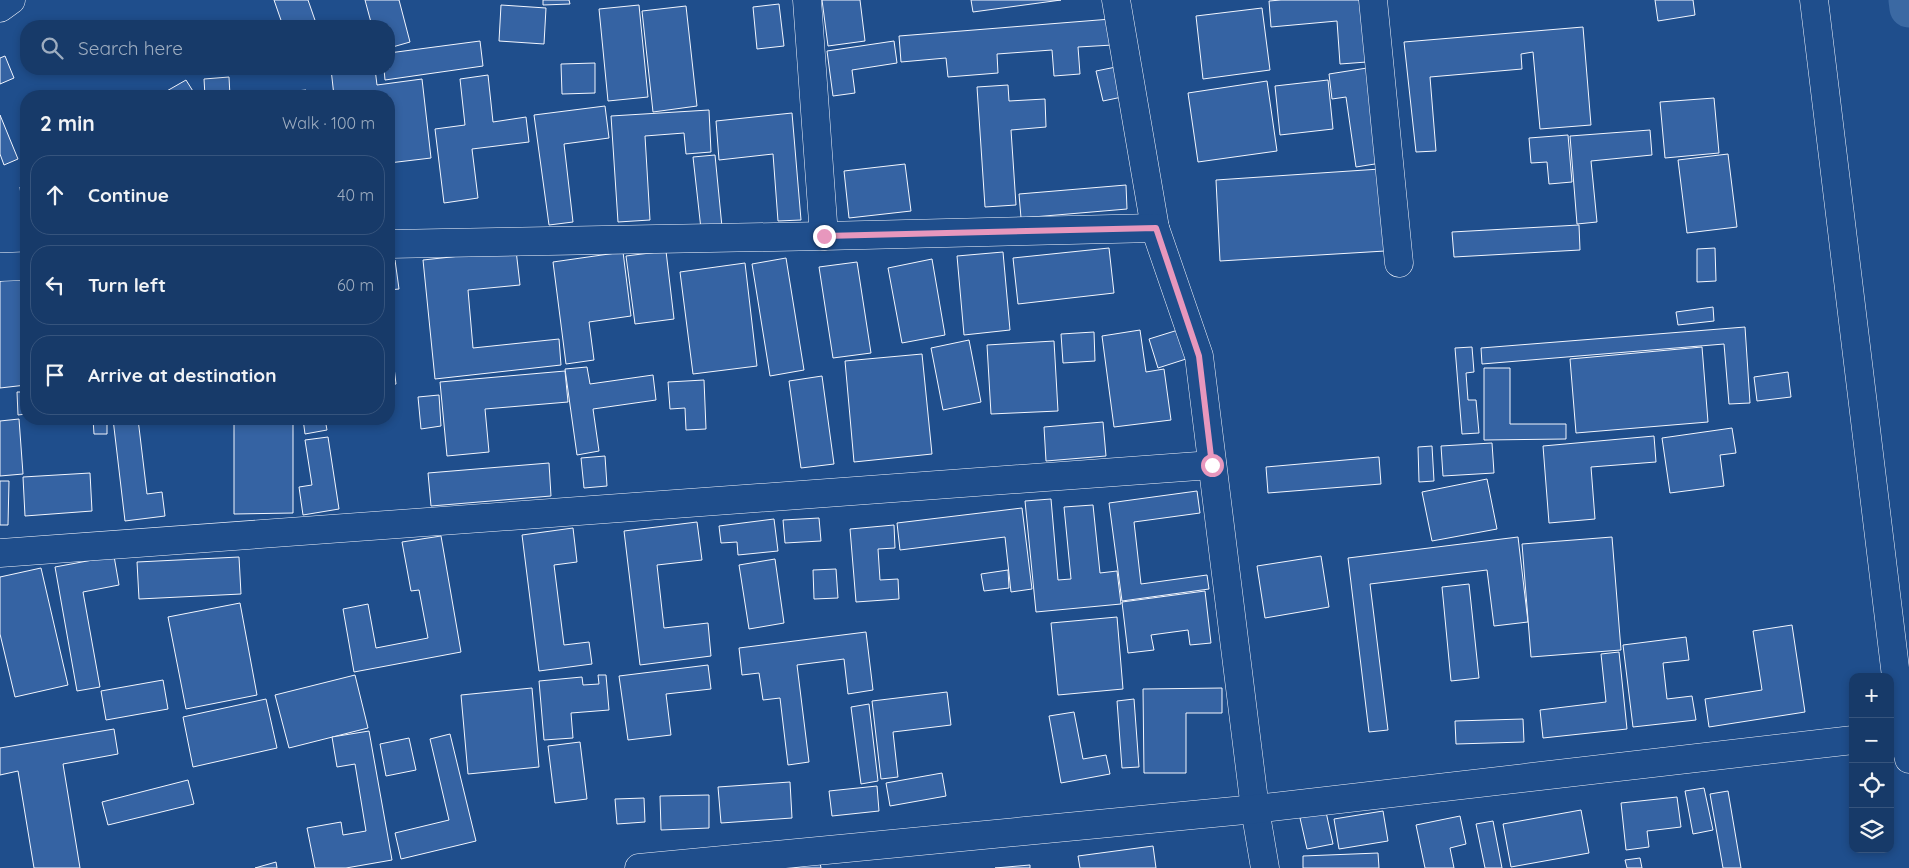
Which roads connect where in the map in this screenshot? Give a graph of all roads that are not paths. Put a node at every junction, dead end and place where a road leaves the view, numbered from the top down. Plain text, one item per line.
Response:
1 (11, 0) edge
2 (807, 0) edge
3 (1116, 0) edge
4 (1374, 0) edge
5 (1814, 0) edge
6 (0, 8) edge
7 (1156, 228) junction
8 (824, 236) junction
9 (395, 244) edge
10 (1399, 263) dead end
11 (20, 266) edge
12 (0, 268) edge
13 (1212, 465) junction
14 (0, 553) edge
15 (1849, 740) edge
16 (1903, 741) edge
17 (1255, 809) junction
18 (639, 868) edge
19 (1265, 868) edge

1 - 6 street
2 - 8 street
3 - 7 street
4 - 10 street
5 - 16 street
7 - 8 street
7 - 13 street
8 - 9 street
11 - 12 street
13 - 14 street
13 - 17 street
15 - 17 street
17 - 18 street
17 - 19 street

